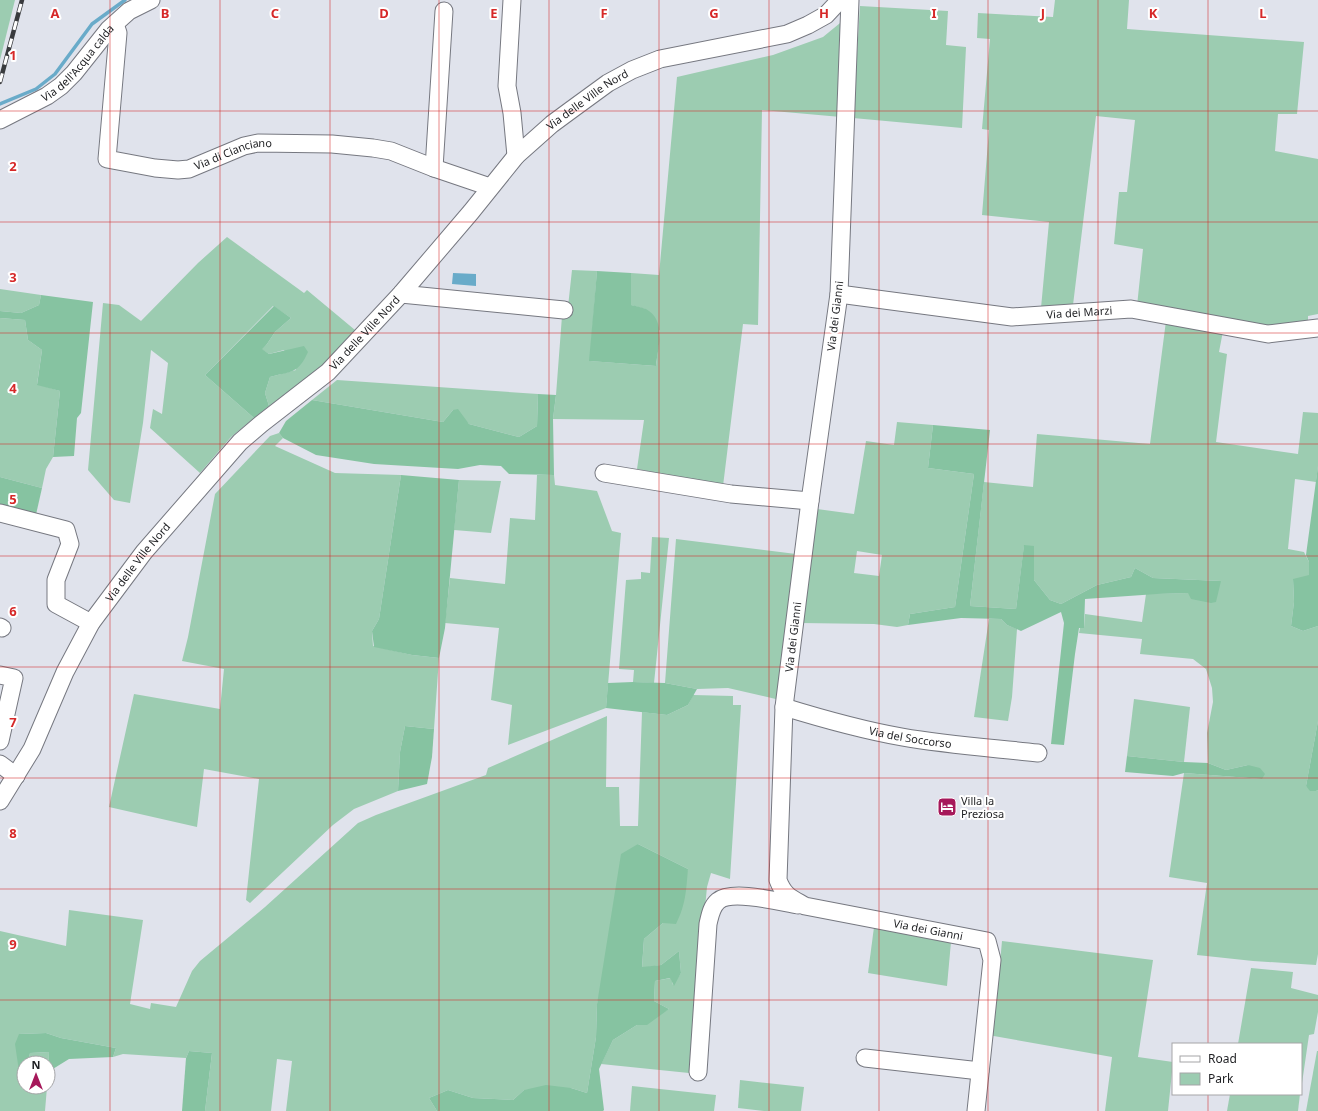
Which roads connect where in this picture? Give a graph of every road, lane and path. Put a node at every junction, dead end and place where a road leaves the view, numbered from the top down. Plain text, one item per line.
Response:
1 (152, 0) edge
2 (512, 0) edge
3 (840, 0) edge
4 (850, 0) edge
5 (444, 11) dead end
6 (115, 24) junction
7 (0, 120) edge
8 (516, 156) junction
9 (434, 168) junction
10 (490, 187) junction
11 (401, 294) junction
12 (839, 294) junction
13 (564, 310) dead end
14 (1318, 328) edge
15 (604, 474) dead end
16 (810, 501) junction
17 (0, 513) edge
18 (91, 623) junction
19 (0, 675) edge
20 (784, 707) junction
21 (0, 741) edge
22 (1038, 753) dead end
23 (0, 764) edge
24 (16, 776) junction
25 (0, 801) edge
26 (805, 906) junction
27 (865, 1058) dead end
28 (980, 1071) junction
29 (698, 1072) dead end
30 (976, 1111) edge

1 - 6 street, Via dell'Acqua calda
2 - 8 street
3 - 8 street, Via delle Ville Nord
4 - 12 street, Via dei Gianni
5 - 9 street
6 - 7 street, Via dell'Acqua calda
6 - 9 street, Via di Cianciano
8 - 10 street, Via delle Ville Nord
9 - 10 street, Via di Cianciano
10 - 11 street, Via delle Ville Nord
11 - 13 street
11 - 18 street, Via delle Ville Nord
12 - 14 street, Via dei Marzi
12 - 16 street, Via dei Gianni
15 - 16 street
16 - 20 street, Via dei Gianni
17 - 18 street
18 - 24 street, Via delle Ville Nord
19 - 21 street
20 - 22 street, Via del Soccorso
20 - 26 street, Via dei Gianni
23 - 24 street
24 - 25 street, Via delle Ville Nord
26 - 28 street, Via dei Gianni
26 - 29 street
27 - 28 street
28 - 30 street, Via dei Gianni

